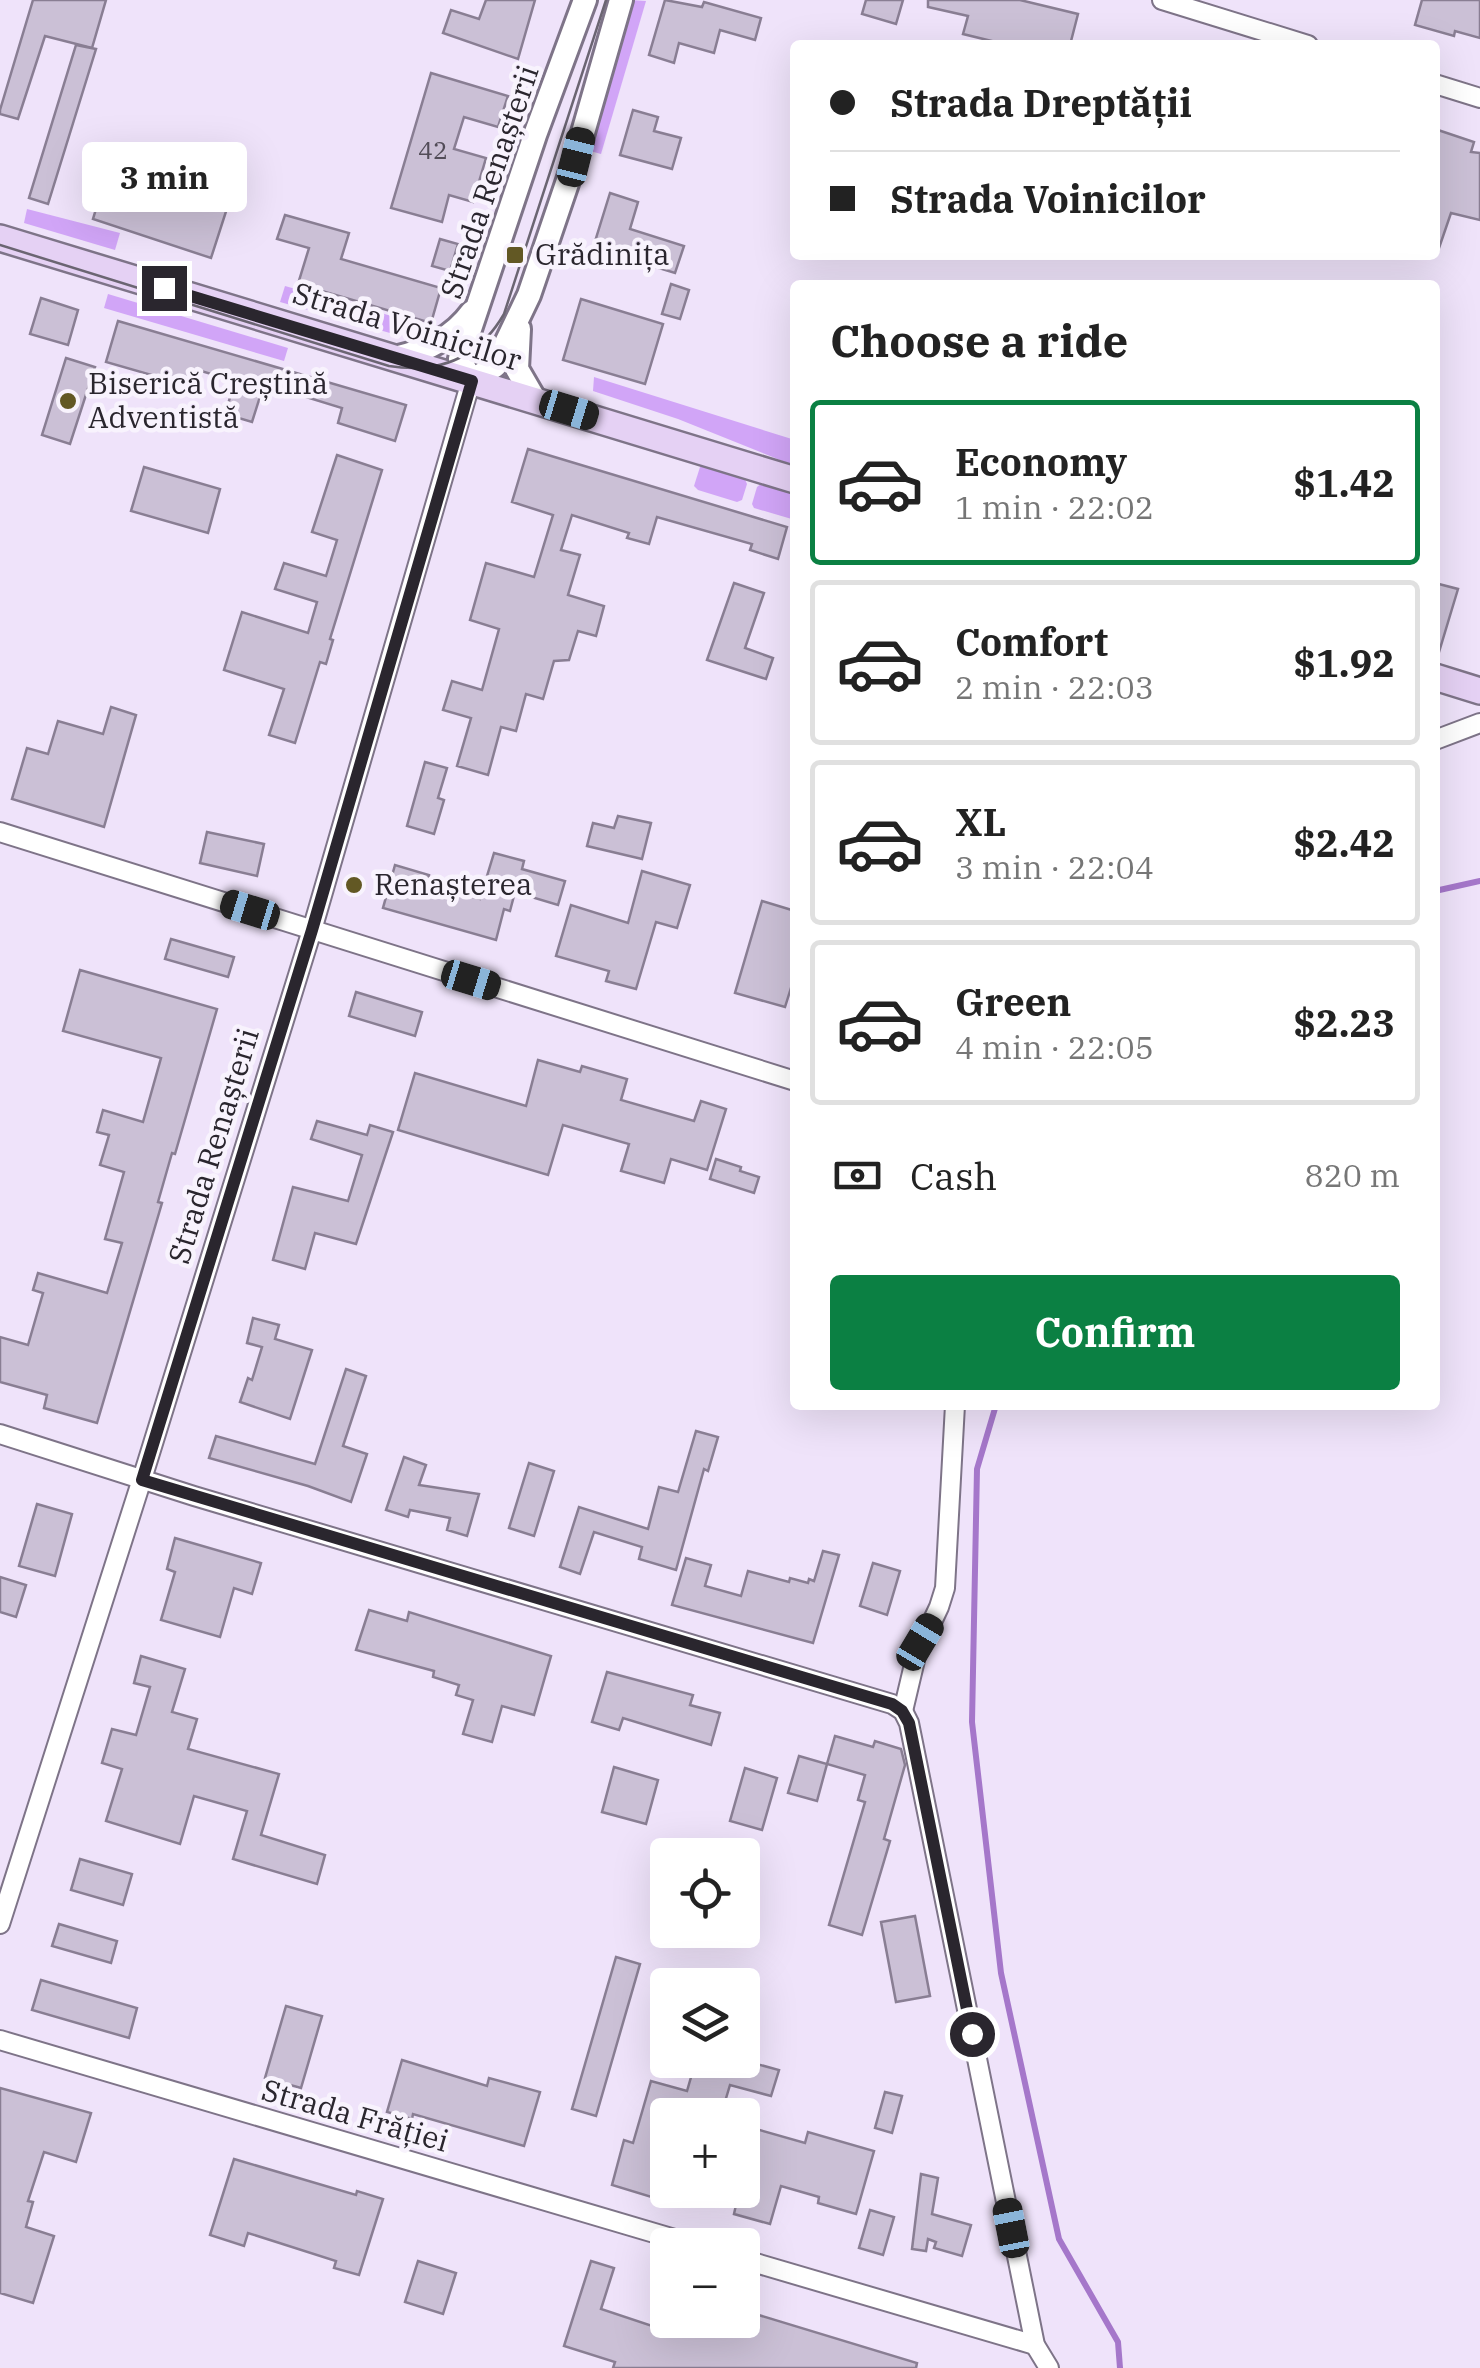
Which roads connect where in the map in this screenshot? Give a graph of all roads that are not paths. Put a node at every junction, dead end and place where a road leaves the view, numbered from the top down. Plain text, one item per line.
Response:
1 (585, 0) edge
2 (621, 0) edge
3 (1162, 0) edge
4 (1292, 40) edge
5 (1440, 86) edge
6 (1480, 98) edge
7 (0, 238) edge
8 (482, 296) junction
9 (521, 315) junction
10 (395, 358) junction
11 (472, 381) junction
12 (535, 400) junction
13 (790, 478) edge
14 (1440, 678) edge
15 (1480, 690) edge
16 (1480, 722) edge
17 (1440, 738) edge
18 (0, 832) edge
19 (312, 930) junction
20 (790, 1079) edge
21 (955, 1410) edge
22 (0, 1434) edge
23 (142, 1480) junction
24 (902, 1711) junction
25 (0, 1924) edge
26 (0, 2040) edge
27 (650, 2232) edge
28 (760, 2264) edge
29 (1034, 2345) junction
30 (1050, 2368) edge

1 - 8 street, Strada Renașterii
2 - 9 street, Strada Renașterii
3 - 4 street
5 - 6 street
7 - 10 main road, Strada Voinicilor
8 - 10 street
8 - 11 street, Strada Renașterii
9 - 11 street, Strada Renașterii
9 - 12 street
10 - 11 main road, Strada Voinicilor
11 - 12 main road, Strada Voinicilor
11 - 19 street, Strada Renașterii
12 - 13 main road, Strada Voinicilor
14 - 15 main road
16 - 17 street
18 - 19 street
19 - 20 street
19 - 23 street, Strada Renașterii
21 - 24 street
22 - 23 street
23 - 24 street
23 - 25 street, Strada Renașterii
24 - 29 street
26 - 27 street, Strada Frăției
28 - 29 street
29 - 30 street

